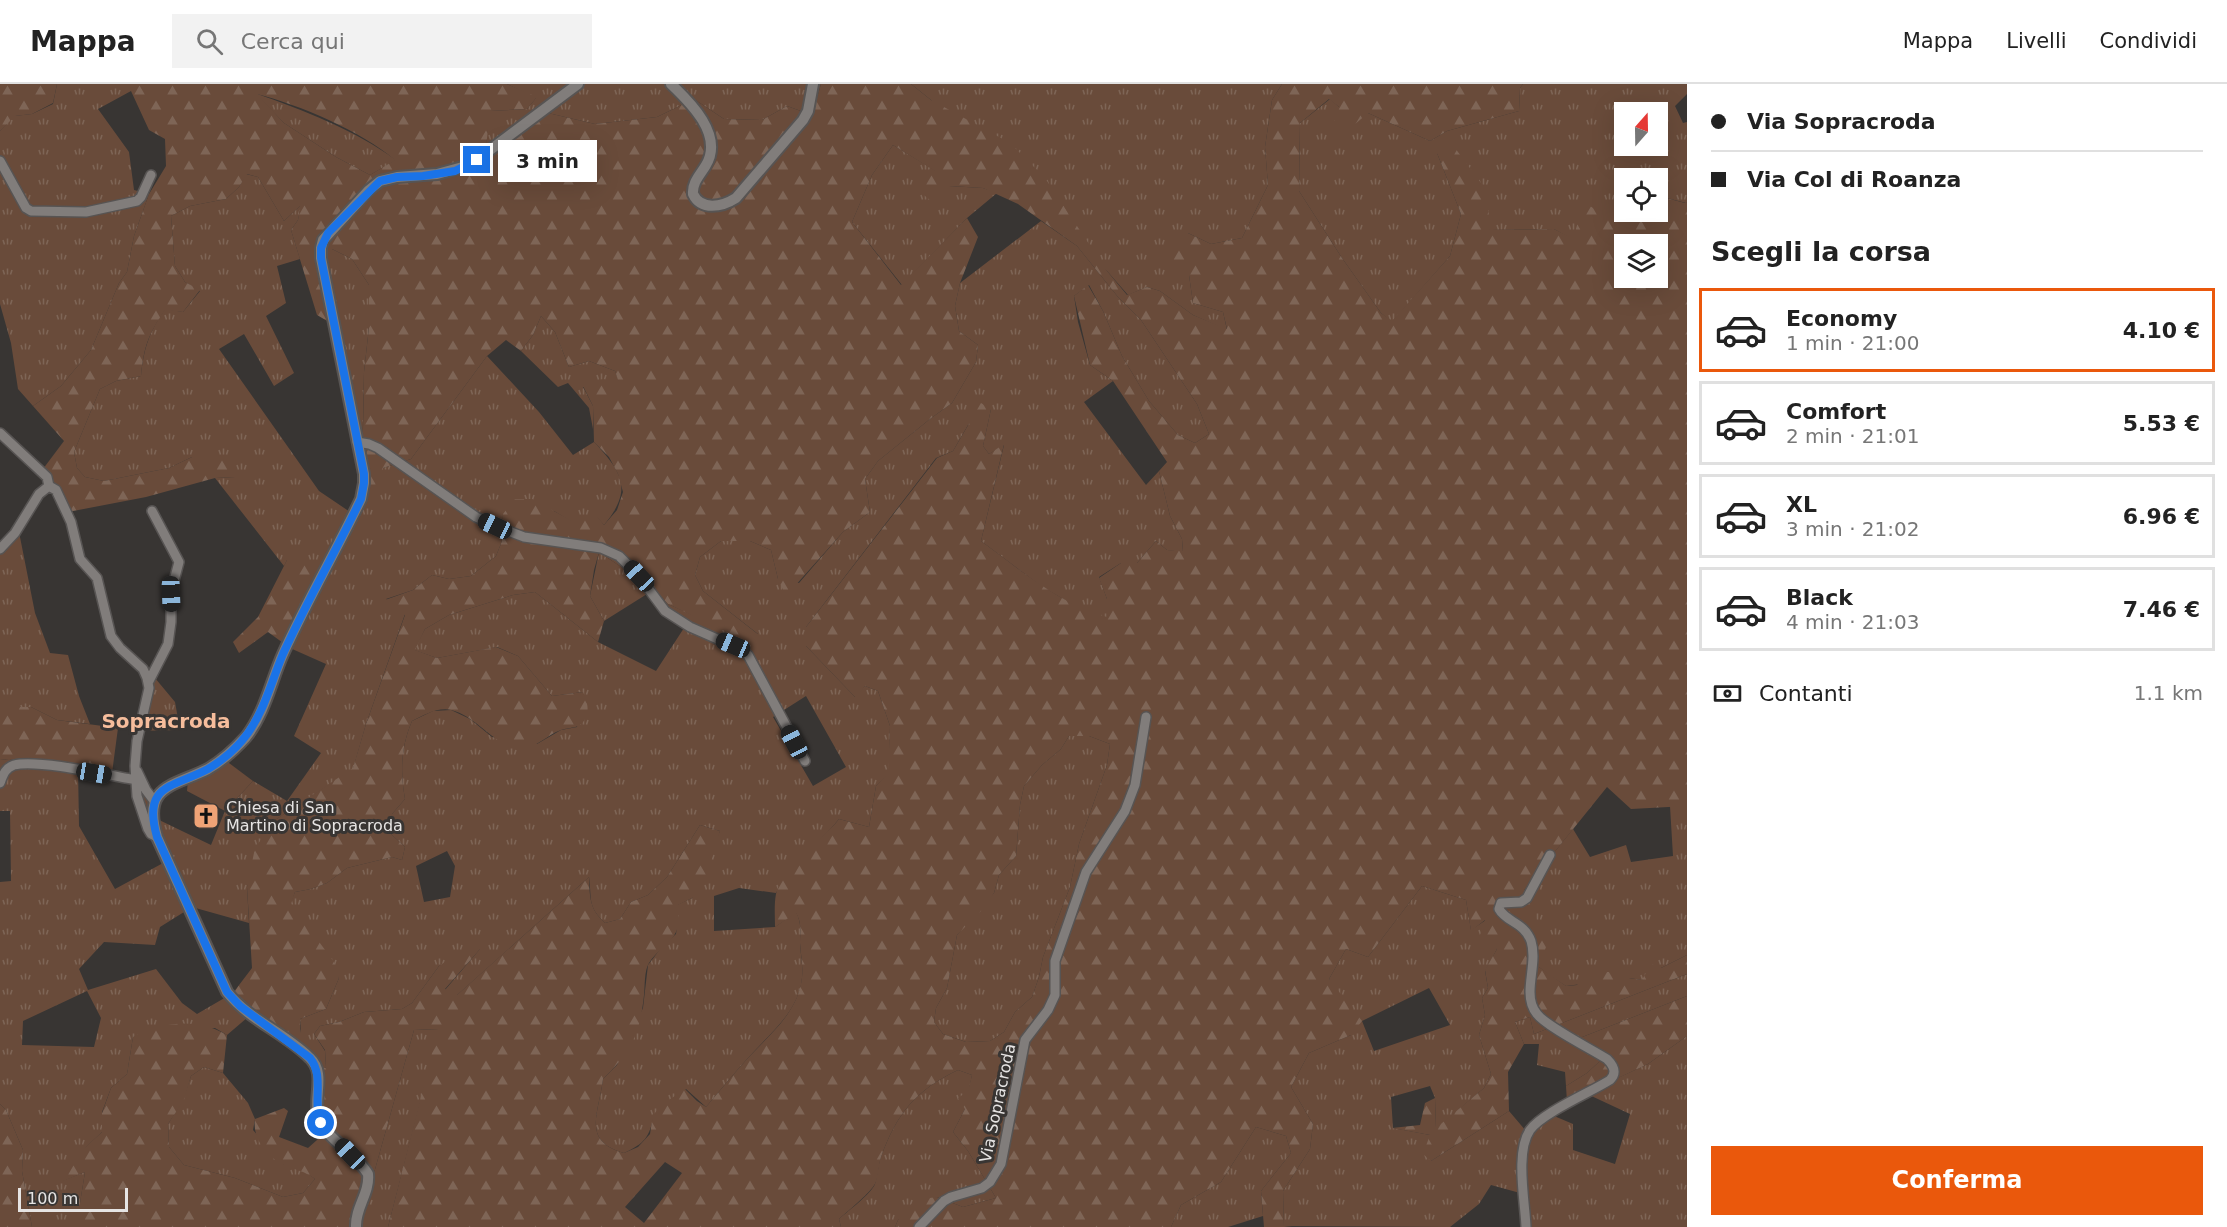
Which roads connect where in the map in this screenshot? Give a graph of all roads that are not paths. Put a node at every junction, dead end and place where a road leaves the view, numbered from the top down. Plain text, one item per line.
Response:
1 (578, 84) edge
2 (671, 84) edge
3 (813, 84) edge
4 (0, 161) edge
5 (151, 175) dead end
6 (0, 433) edge
7 (357, 442) junction
8 (49, 486) junction
9 (152, 511) dead end
10 (0, 549) edge
11 (148, 683) junction
12 (1146, 717) dead end
13 (805, 761) dead end
14 (135, 766) junction
15 (135, 780) junction
16 (0, 783) edge
17 (155, 802) junction
18 (157, 837) junction
19 (1550, 855) dead end
20 (356, 1227) edge
21 (919, 1227) edge
22 (1526, 1227) edge

1 - 7 street
2 - 3 street
4 - 5 street
6 - 8 street
7 - 13 street
7 - 17 street
8 - 10 street
8 - 11 street
9 - 11 street
11 - 14 street
12 - 21 street, Via Sopracroda
14 - 15 street
14 - 17 street
15 - 16 street
15 - 18 street
17 - 18 street
18 - 20 street
19 - 22 street

